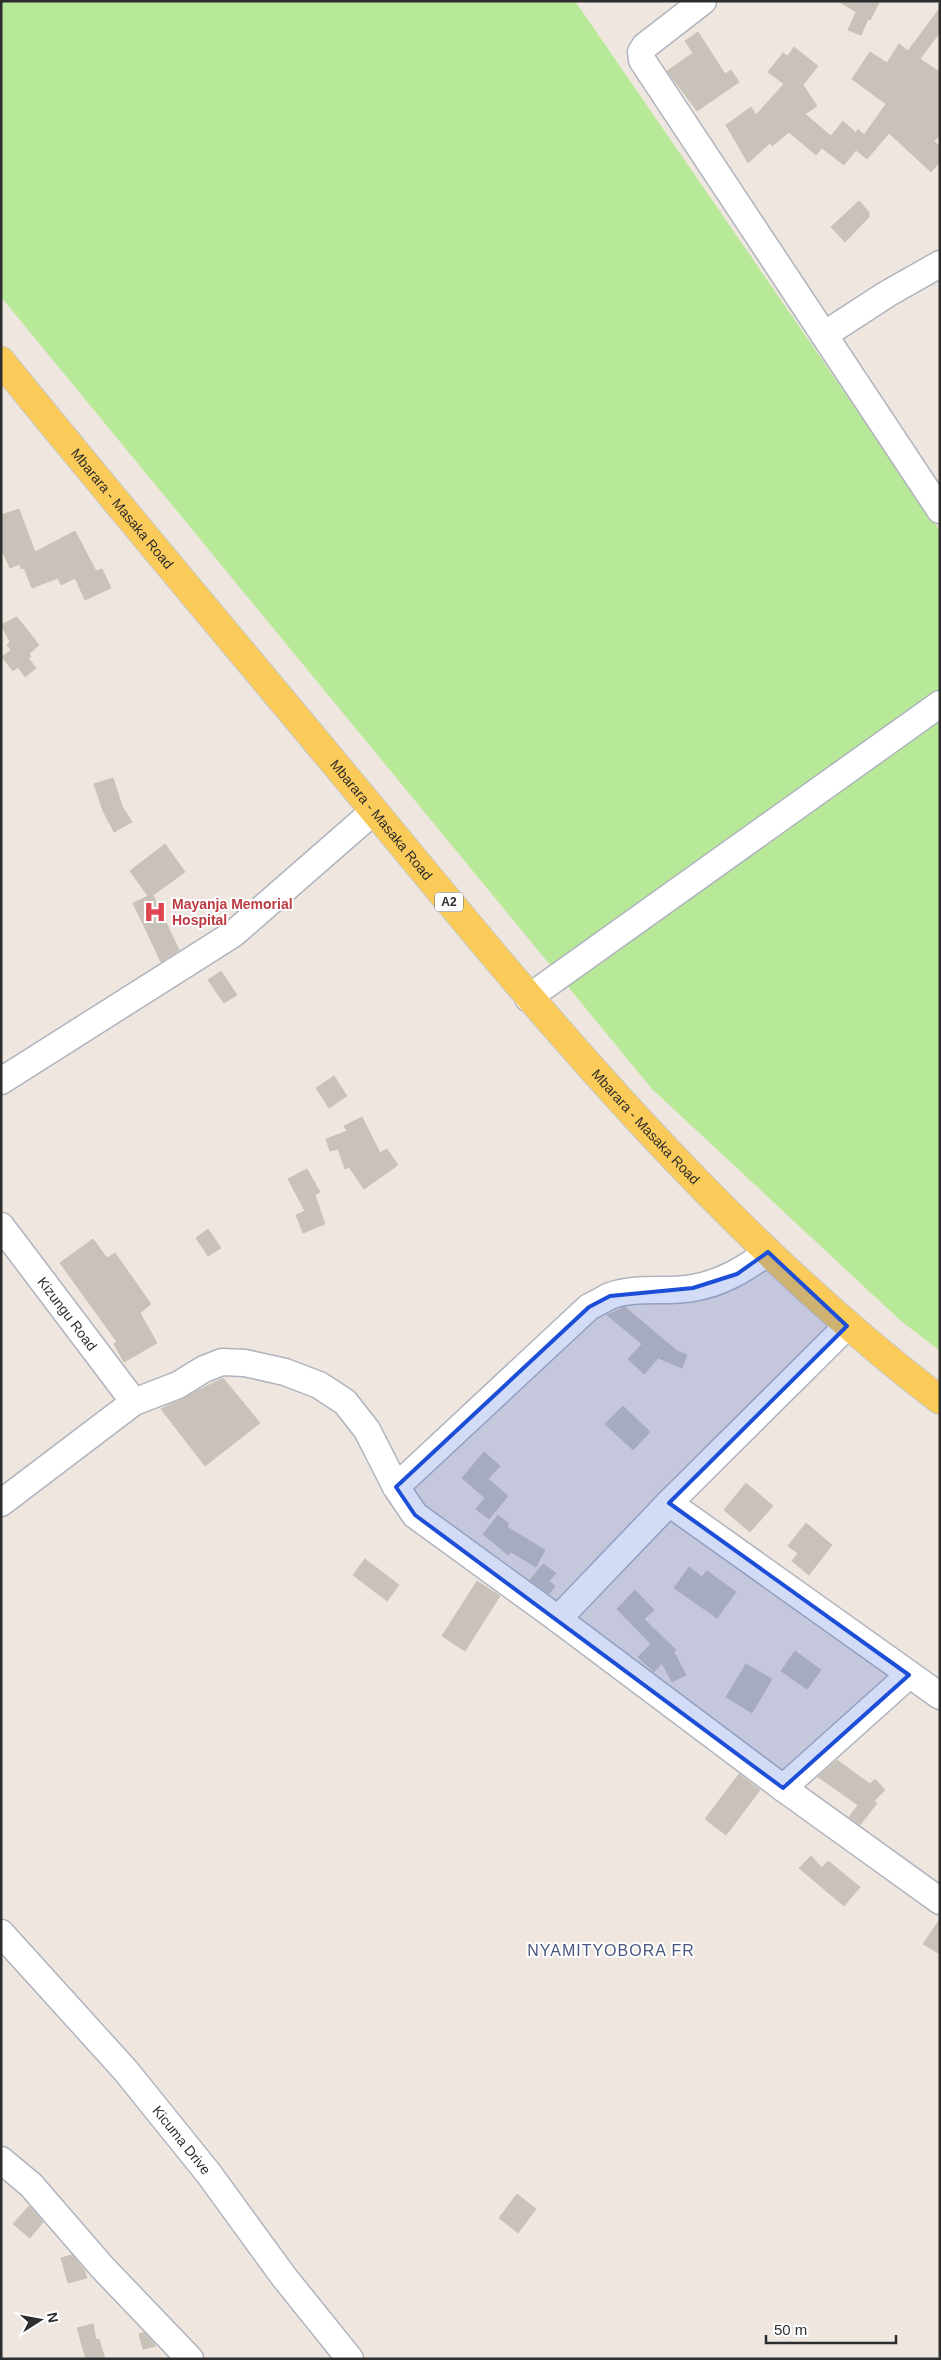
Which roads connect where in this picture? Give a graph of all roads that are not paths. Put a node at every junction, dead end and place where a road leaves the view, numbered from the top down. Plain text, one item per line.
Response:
1 (703, 1) edge
2 (940, 264) edge
3 (824, 335) junction
4 (1, 361) edge
5 (931, 482) edge
6 (940, 510) edge
7 (940, 704) edge
8 (374, 811) junction
9 (528, 998) junction
10 (1, 1081) edge
11 (1, 1226) edge
12 (768, 1252) junction
13 (847, 1326) junction
14 (940, 1400) edge
15 (134, 1402) junction
16 (396, 1487) junction
17 (1, 1503) edge
18 (669, 1503) junction
19 (558, 1619) junction
20 (909, 1675) junction
21 (940, 1696) edge
22 (783, 1788) junction
23 (940, 1901) edge
24 (1, 1933) edge
25 (1, 2160) edge
26 (190, 2359) edge
27 (350, 2359) edge

1 - 3 street
2 - 3 street
3 - 5 street
4 - 8 main road, Mbarara - Masaka Road / A2
5 - 6 street
7 - 9 street
8 - 9 main road, Mbarara - Masaka Road / A2
8 - 10 street
9 - 12 main road, Mbarara - Masaka Road / A2
11 - 15 street, Kizungu Road
12 - 13 main road, Mbarara - Masaka Road / A2
12 - 16 street
13 - 14 main road, Mbarara - Masaka Road / A2
13 - 18 street
15 - 16 street
15 - 17 street
16 - 19 street
18 - 19 street
18 - 20 street
19 - 22 street
20 - 21 street
20 - 22 street
22 - 23 street
24 - 27 street, Kicuma Drive
25 - 26 street

